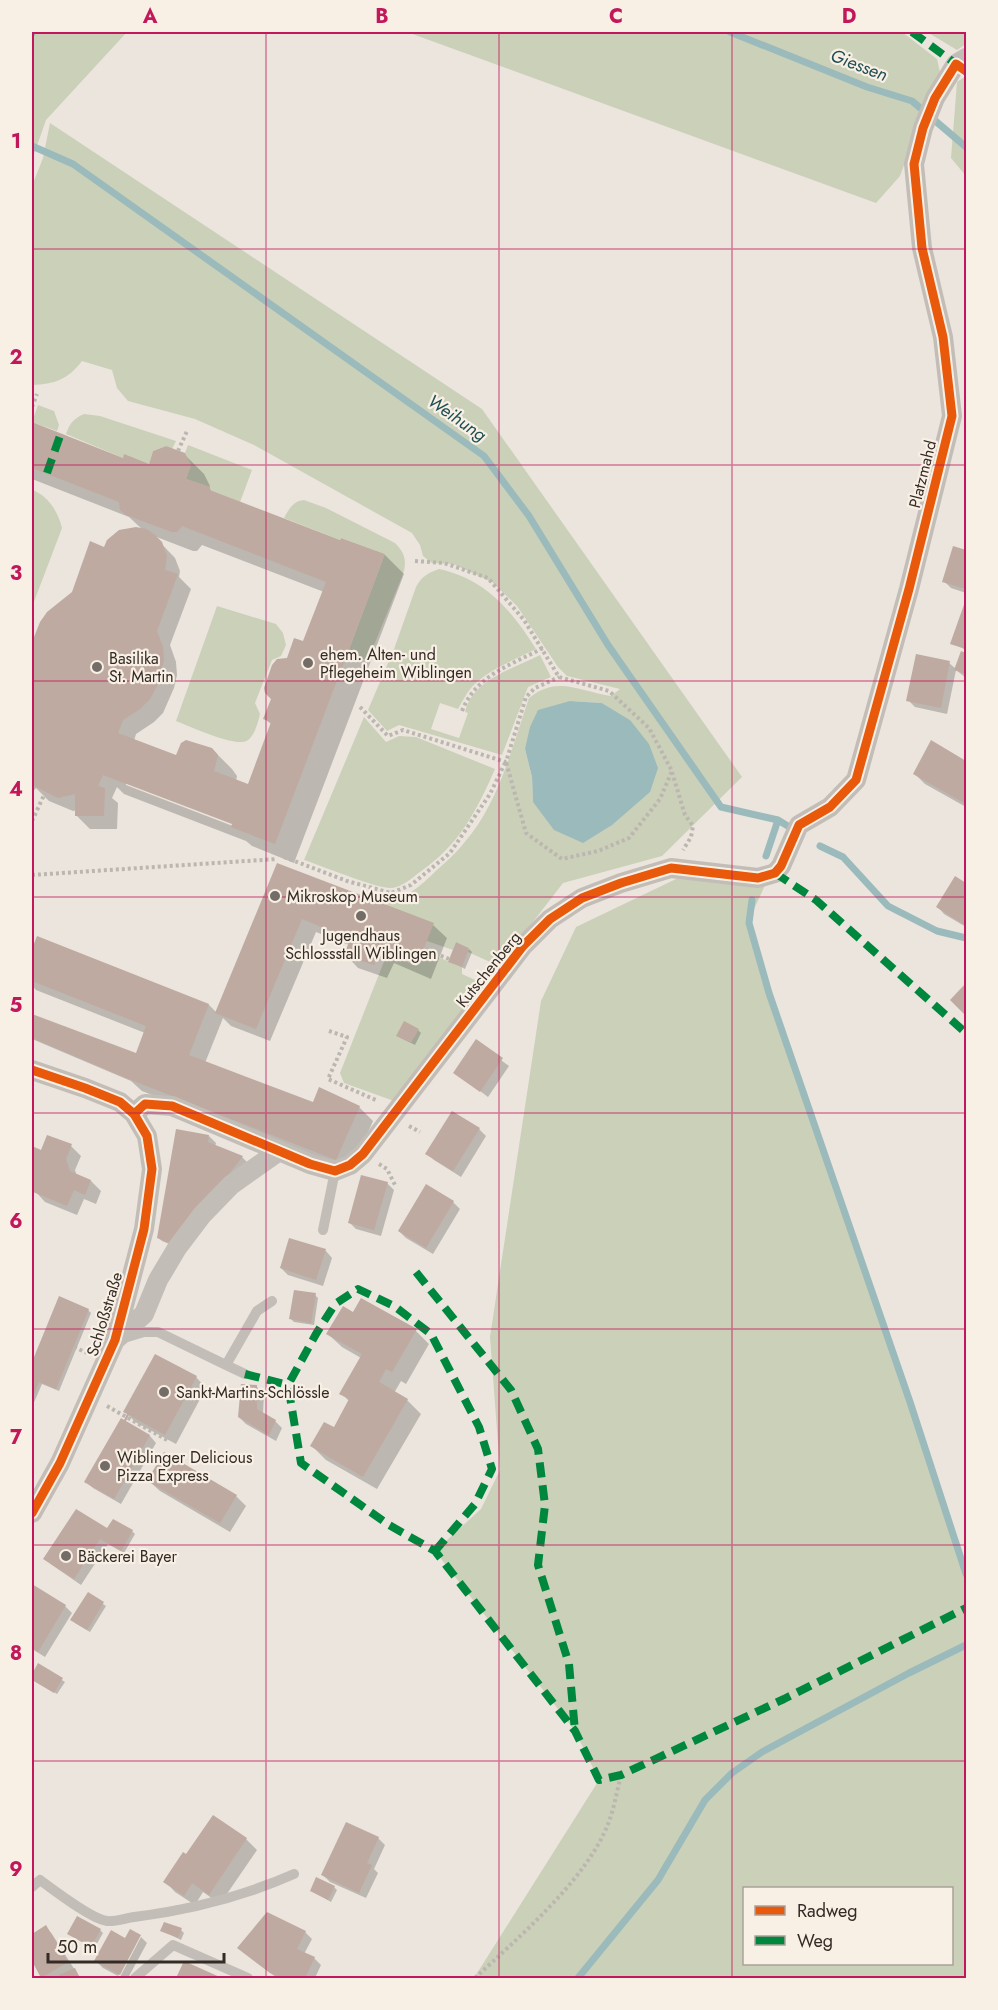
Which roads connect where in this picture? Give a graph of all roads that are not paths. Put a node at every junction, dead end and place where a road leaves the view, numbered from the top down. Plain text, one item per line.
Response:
1 (966, 58) edge
2 (776, 873) joint
3 (32, 1070) edge
4 (134, 1114) junction
5 (279, 1151) junction
6 (335, 1171) junction
7 (323, 1230) dead end
8 (272, 1301) dead end
9 (115, 1340) junction
10 (226, 1365) junction
11 (245, 1374) dead end
12 (32, 1513) edge
13 (294, 1874) dead end
14 (32, 1887) edge
15 (135, 1978) edge
16 (248, 1978) edge

1 - 2 street, Platzmahd
2 - 6 street, Kutschenberg
3 - 4 street
4 - 5 street
4 - 9 street, Schloßstraße
5 - 6 street
5 - 9 street
6 - 7 lane
8 - 10 lane
9 - 10 lane, Schloßstraße
9 - 12 street, Schloßstraße
10 - 11 lane, Schloßstraße
13 - 14 lane
15 - 16 lane

